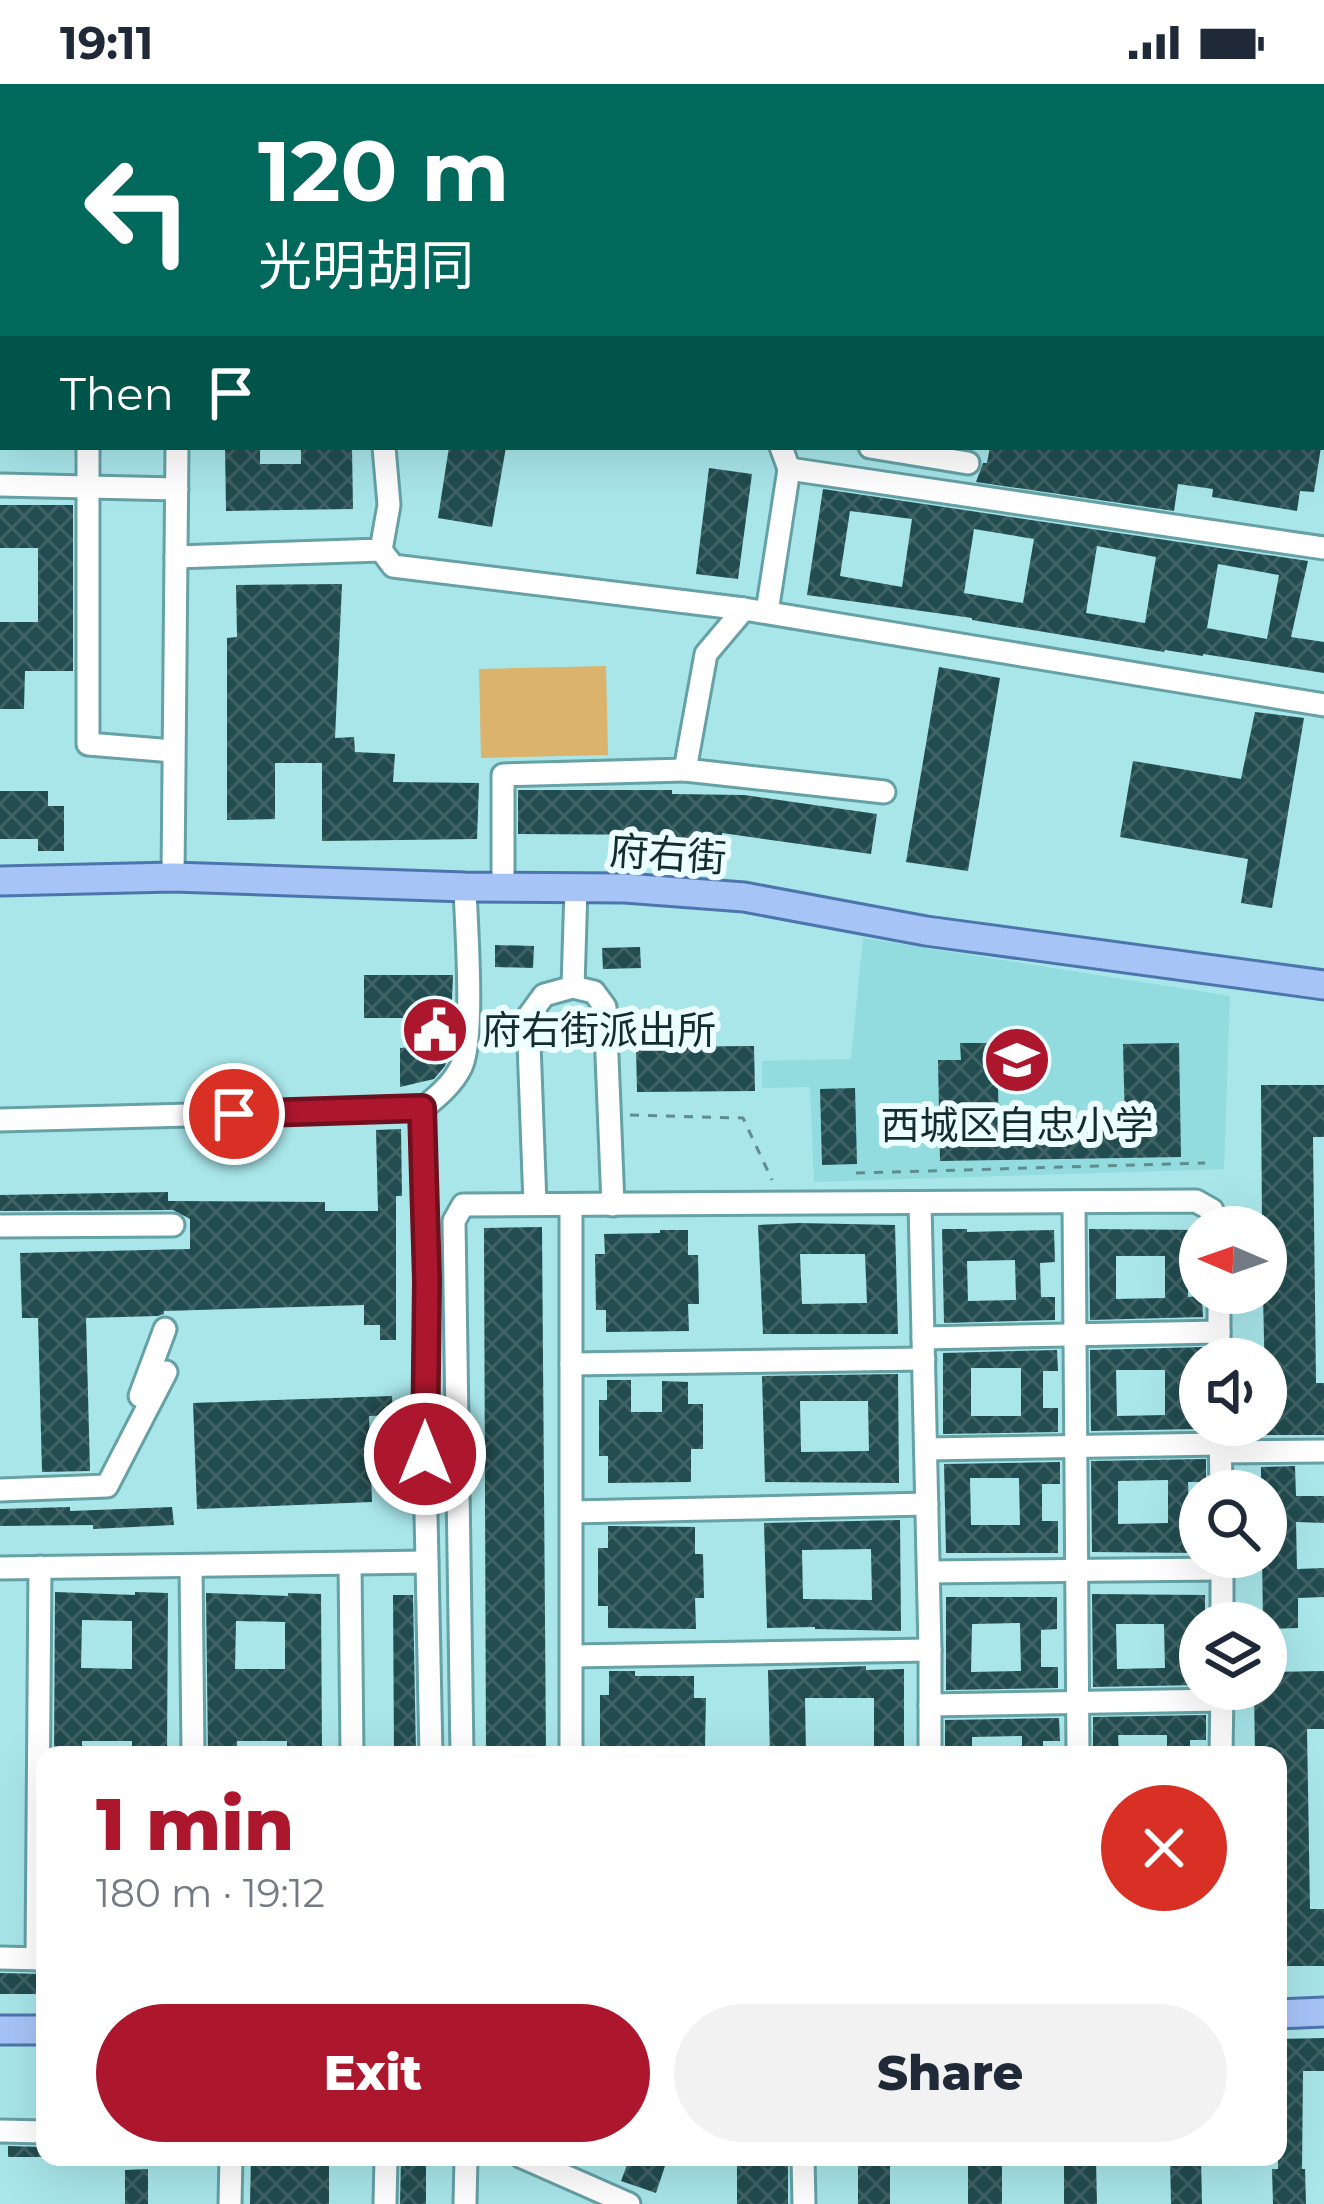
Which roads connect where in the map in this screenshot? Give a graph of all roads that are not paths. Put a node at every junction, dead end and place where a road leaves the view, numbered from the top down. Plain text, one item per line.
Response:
1 (88, 450) edge
2 (177, 450) edge
3 (384, 450) edge
4 (907, 450) edge
5 (969, 455) edge
6 (785, 458) edge
7 (0, 485) edge
8 (88, 487) junction
9 (177, 489) junction
10 (962, 495) junction
11 (1324, 548) edge
12 (381, 550) junction
13 (176, 556) junction
14 (755, 611) junction
15 (1324, 704) edge
16 (173, 751) junction
17 (685, 770) junction
18 (884, 792) dead end
19 (173, 877) junction
20 (0, 881) edge
21 (466, 887) junction
22 (503, 887) junction
23 (576, 888) junction
24 (1324, 985) edge
25 (573, 987) junction
26 (422, 1108) junction
27 (0, 1120) edge
28 (1074, 1202) junction
29 (920, 1203) junction
30 (535, 1204) junction
31 (613, 1205) junction
32 (571, 1206) junction
33 (1205, 1206) edge
34 (0, 1226) edge
35 (173, 1226) dead end
36 (1219, 1314) edge
37 (165, 1329) dead end
38 (1219, 1332) junction
39 (1076, 1335) junction
40 (1219, 1338) edge
41 (923, 1348) junction
42 (571, 1364) junction
43 (166, 1372) dead end
44 (1179, 1442) edge
45 (1282, 1446) edge
46 (1076, 1447) junction
47 (926, 1449) junction
48 (1324, 1450) edge
49 (107, 1486) junction
50 (0, 1490) edge
51 (927, 1504) junction
52 (572, 1512) junction
53 (427, 1562) junction
54 (350, 1564) junction
55 (1179, 1565) edge
56 (191, 1566) junction
57 (40, 1567) junction
58 (0, 1568) edge
59 (1077, 1570) junction
60 (929, 1572) junction
61 (930, 1650) junction
62 (572, 1656) junction
63 (1179, 1697) edge
64 (1078, 1703) junction
65 (930, 1705) junction
66 (1222, 1710) edge
67 (40, 1746) edge
68 (193, 1746) edge
69 (352, 1746) edge
70 (431, 1746) edge
71 (462, 1746) edge
72 (571, 1746) edge
73 (930, 1746) edge
74 (1078, 1746) edge
75 (1222, 1746) edge
76 (0, 1958) edge
77 (36, 1959) edge
78 (1324, 2012) edge
79 (1287, 2014) edge
80 (0, 2030) edge
81 (36, 2030) edge
82 (0, 2131) edge
83 (36, 2132) edge
84 (231, 2166) edge
85 (386, 2166) edge
86 (466, 2166) edge
87 (542, 2166) edge
88 (803, 2166) edge
89 (230, 2204) edge
90 (385, 2204) edge
91 (465, 2204) edge
92 (629, 2204) edge
93 (804, 2204) edge

1 - 8 street
2 - 9 street
3 - 12 street
4 - 5 street
5 - 10 street
6 - 10 street
6 - 14 street
7 - 8 street
8 - 9 street
8 - 16 street
9 - 13 street
10 - 11 street
12 - 13 street
12 - 14 street
13 - 16 street
14 - 15 street
14 - 17 street
16 - 19 street
17 - 18 street
17 - 22 street
19 - 20 main road, 府右街
19 - 21 main road, 府右街
21 - 22 main road, 府右街
21 - 26 street
22 - 23 main road, 府右街
23 - 24 main road, 府右街
23 - 25 street
25 - 30 street
25 - 31 street
26 - 27 street
26 - 53 street
28 - 29 street
28 - 33 street
28 - 39 street
29 - 31 street
29 - 41 street
30 - 32 street
30 - 71 street
31 - 32 street
32 - 42 street
34 - 35 street
36 - 38 street
37 - 49 street
38 - 39 street
38 - 40 street
39 - 41 street
39 - 46 street
41 - 42 street
41 - 47 street
42 - 52 street
43 - 49 street
44 - 46 street
45 - 48 street
46 - 47 street
46 - 59 street
47 - 51 street
49 - 50 street
51 - 52 street
51 - 60 street
52 - 62 street
53 - 54 street
53 - 70 street
54 - 56 street
54 - 69 street
55 - 59 street
56 - 57 street
56 - 68 street
57 - 58 street
57 - 67 street
59 - 60 street
59 - 64 street
60 - 61 street
61 - 62 street
61 - 65 street
62 - 72 street
63 - 64 street
64 - 65 street
64 - 74 street
65 - 73 street
66 - 75 street
76 - 77 street
78 - 79 main road
80 - 81 main road
82 - 83 street
84 - 89 street
85 - 90 street
86 - 91 street
87 - 92 street
88 - 93 street

